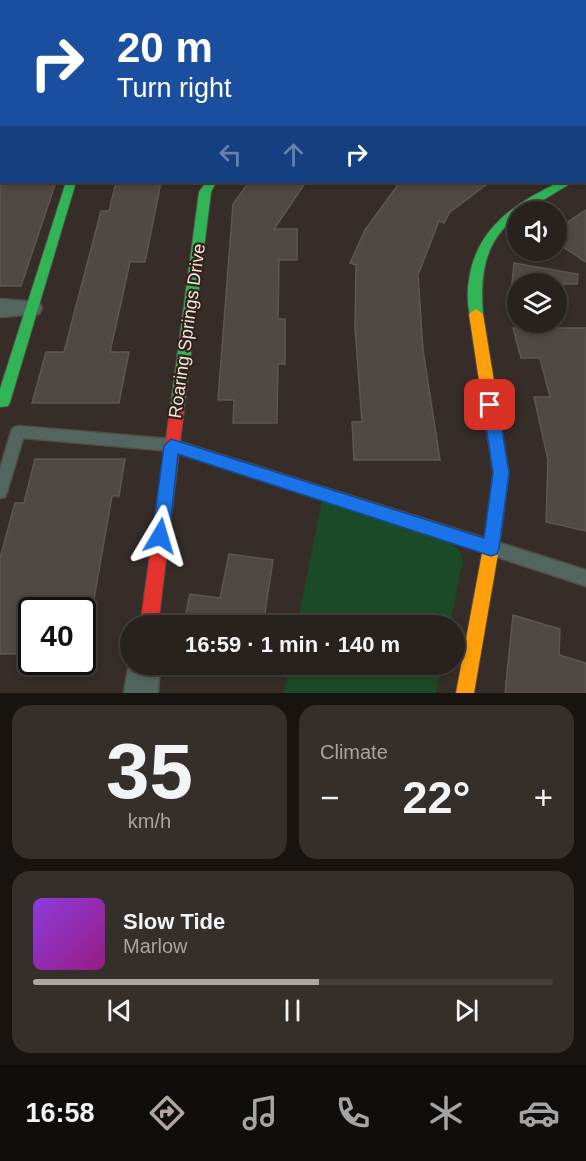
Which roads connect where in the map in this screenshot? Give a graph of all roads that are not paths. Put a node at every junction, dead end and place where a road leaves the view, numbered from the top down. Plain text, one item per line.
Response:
1 (72, 183) edge
2 (210, 183) edge
3 (566, 183) edge
4 (0, 308) edge
5 (32, 308) junction
6 (3, 402) dead end
7 (171, 446) junction
8 (0, 492) edge
9 (491, 548) junction
10 (586, 578) edge
11 (150, 615) edge
12 (143, 675) edge
13 (141, 693) edge
14 (465, 693) edge

1 - 5 street
2 - 7 street, Roaring Springs Drive
3 - 9 street
4 - 5 street
5 - 6 street
7 - 8 lane
7 - 9 lane
7 - 11 street, Roaring Springs Drive
9 - 10 lane
9 - 14 street
12 - 13 street

